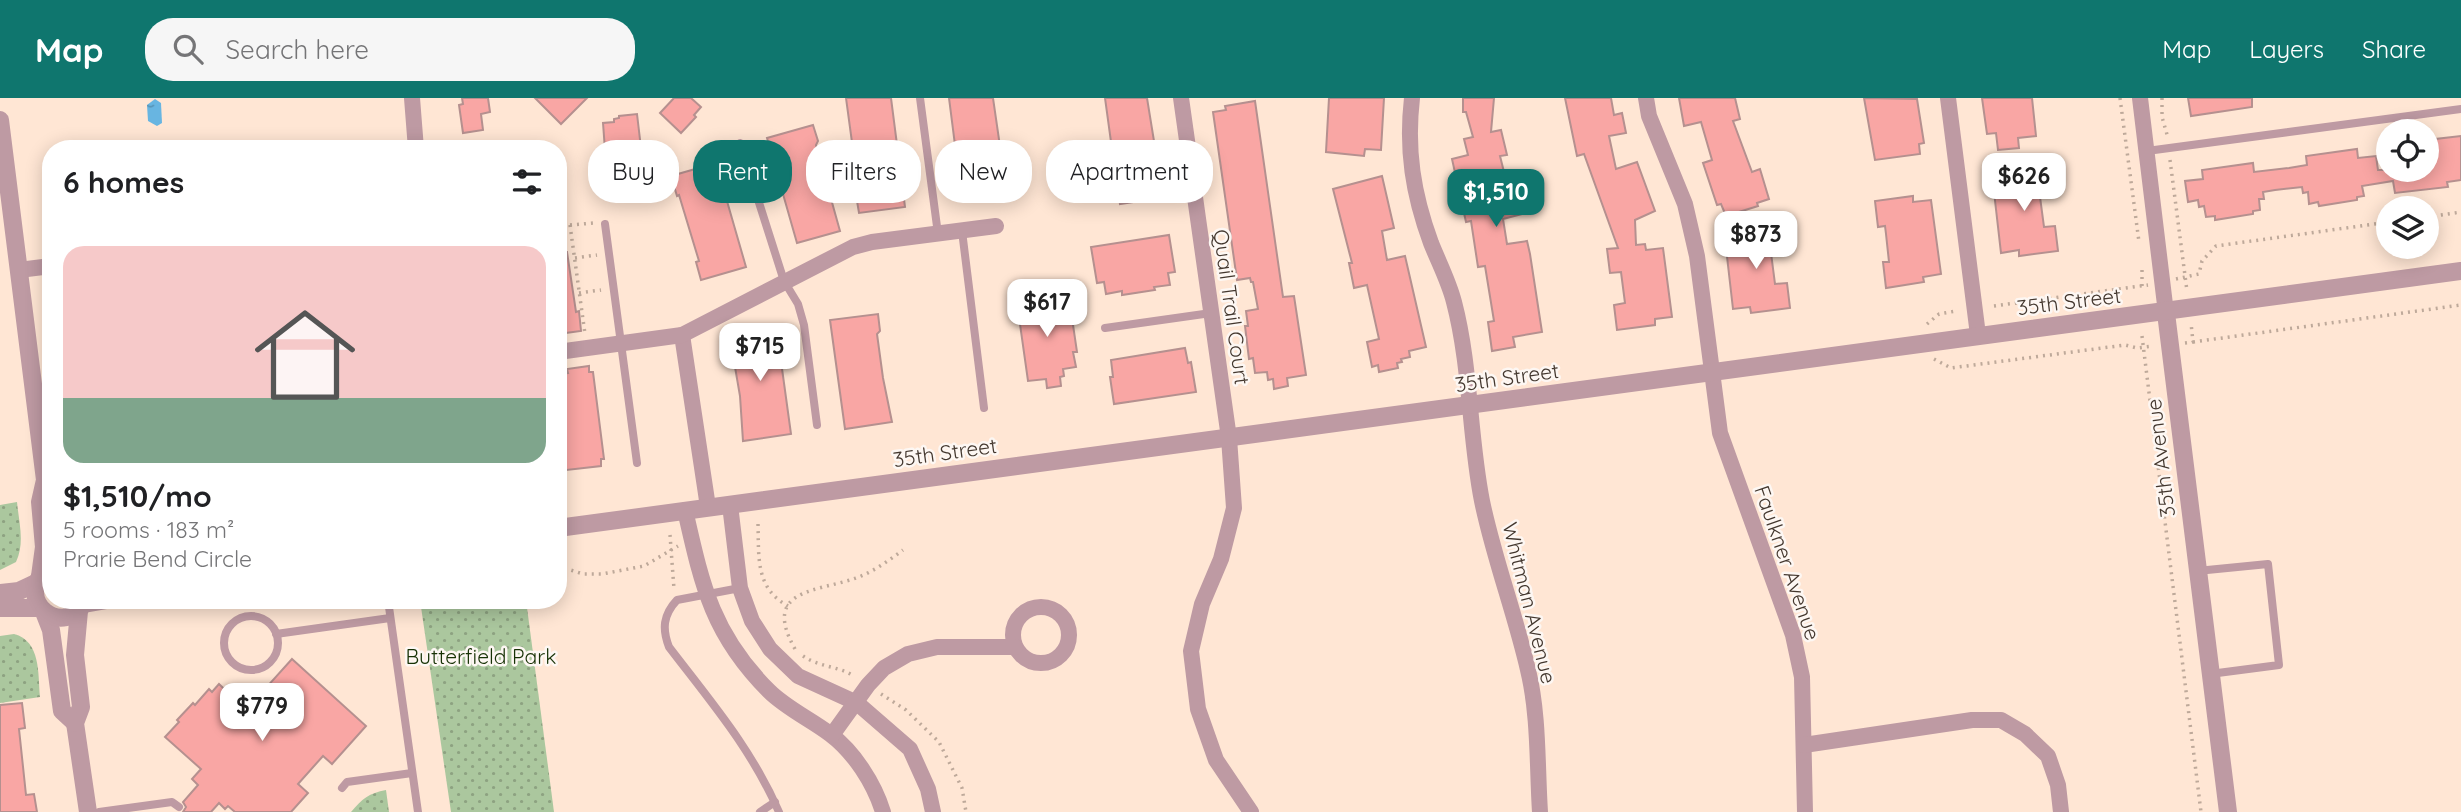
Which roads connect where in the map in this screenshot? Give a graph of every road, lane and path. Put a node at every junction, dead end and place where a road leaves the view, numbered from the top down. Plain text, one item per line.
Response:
1 (412, 98) edge
2 (920, 98) edge
3 (1181, 98) edge
4 (1412, 98) edge
5 (1646, 98) edge
6 (1948, 98) edge
7 (2120, 98) edge
8 (2140, 98) edge
9 (2162, 98) edge
10 (2461, 109) edge
11 (0, 120) edge
12 (415, 140) edge
13 (2169, 148) junction
14 (2147, 151) junction
15 (759, 203) edge
16 (2461, 212) edge
17 (2439, 215) edge
18 (605, 224) joint
19 (2376, 224) edge
20 (996, 226) dead end
21 (962, 231) junction
22 (938, 234) junction
23 (2139, 243) dead end
24 (609, 253) junction
25 (2141, 256) dead end
26 (575, 258) junction
27 (42, 267) edge
28 (19, 270) junction
29 (2461, 271) edge
30 (784, 281) junction
31 (613, 288) junction
32 (579, 293) junction
33 (2461, 305) edge
34 (1994, 306) dead end
35 (1956, 311) dead end
36 (1211, 313) junction
37 (2166, 313) junction
38 (1939, 314) dead end
39 (1105, 328) dead end
40 (682, 335) junction
41 (1978, 335) junction
42 (2142, 335) dead end
43 (2193, 342) dead end
44 (621, 343) junction
45 (2143, 347) junction
46 (587, 348) junction
47 (567, 351) edge
48 (1951, 368) dead end
49 (1712, 373) junction
50 (1470, 406) junction
51 (984, 408) dead end
52 (817, 425) dead end
53 (1228, 439) junction
54 (42, 441) edge
55 (637, 463) dead end
56 (42, 498) edge
57 (730, 505) junction
58 (708, 507) junction
59 (685, 510) junction
60 (42, 524) edge
61 (758, 524) dead end
62 (567, 526) edge
63 (670, 535) dead end
64 (682, 544) dead end
65 (671, 550) junction
66 (903, 550) dead end
67 (567, 569) edge
68 (2197, 571) junction
69 (42, 576) edge
70 (740, 588) junction
71 (674, 590) dead end
72 (0, 593) edge
73 (706, 595) junction
74 (788, 606) junction
75 (0, 608) edge
76 (79, 609) edge
77 (82, 609) edge
78 (389, 609) edge
79 (42, 610) junction
80 (390, 618) junction
81 (276, 634) junction
82 (1016, 647) dead end
83 (2210, 674) junction
84 (859, 679) dead end
85 (876, 691) dead end
86 (857, 703) junction
87 (75, 723) junction
88 (832, 735) junction
89 (1804, 745) junction
90 (412, 773) junction
91 (342, 788) dead end
92 (775, 802) junction
93 (179, 807) dead end
94 (153, 808) edge
95 (88, 812) edge
96 (99, 812) edge
97 (418, 812) edge
98 (760, 812) edge
99 (779, 812) edge
100 (883, 812) edge
101 (933, 812) edge
102 (966, 812) edge
103 (1251, 812) edge
104 (1540, 812) edge
105 (1805, 812) edge
106 (2061, 812) edge
107 (2201, 812) edge
108 (2228, 812) edge

1 - 12 street
2 - 22 lane
3 - 36 street, Quail Trail Court
4 - 50 street, Whitman Avenue
5 - 49 street, Faulkner Avenue
6 - 41 street
7 - 23 path
8 - 14 street, 35th Avenue
9 - 13 path
10 - 13 lane
11 - 28 street
13 - 14 lane
13 - 19 path
14 - 37 street, 35th Avenue
15 - 30 lane
16 - 17 path
18 - 24 lane
18 - 26 path
20 - 21 street
21 - 22 street
21 - 51 lane
22 - 30 street
24 - 26 path
24 - 31 lane
25 - 34 path
26 - 32 path
27 - 28 street
28 - 54 street
29 - 37 street, 35th Street
30 - 40 street
30 - 52 lane
31 - 32 path
31 - 44 lane
32 - 46 path
33 - 43 path
35 - 38 path
36 - 39 lane
36 - 53 street, Quail Trail Court
37 - 41 street, 35th Street
37 - 68 street, 35th Avenue
40 - 44 street
40 - 58 street
41 - 49 street, 35th Street
42 - 45 path
44 - 46 street
44 - 55 lane
45 - 48 path
45 - 107 path
46 - 47 street
49 - 50 street, 35th Street
49 - 89 street, Faulkner Avenue
50 - 53 street, 35th Street
50 - 104 street, Whitman Avenue
53 - 57 street, 35th Street
53 - 103 street, Quail Trail Court
56 - 60 street
57 - 58 street, 35th Street
57 - 70 street
58 - 59 street, 35th Street
59 - 62 street, 35th Street
59 - 73 street
61 - 74 path
63 - 65 path
64 - 65 path
65 - 67 path
65 - 71 path
66 - 74 path
68 - 83 street, 35th Avenue
68 - 83 lane
69 - 72 street
69 - 79 street
70 - 73 lane
70 - 86 street
73 - 88 street
73 - 92 lane
74 - 84 path
75 - 79 street
76 - 79 street
77 - 87 street
78 - 80 lane
79 - 87 street
80 - 81 lane
80 - 90 lane
81 - 81 lane
82 - 86 street
83 - 108 street, 35th Avenue
85 - 102 path
86 - 88 street
86 - 101 street
87 - 95 street
88 - 100 street
89 - 105 street, Faulkner Avenue
89 - 106 street
90 - 91 lane
90 - 97 lane
92 - 98 lane
92 - 99 lane
93 - 94 lane
94 - 96 lane

